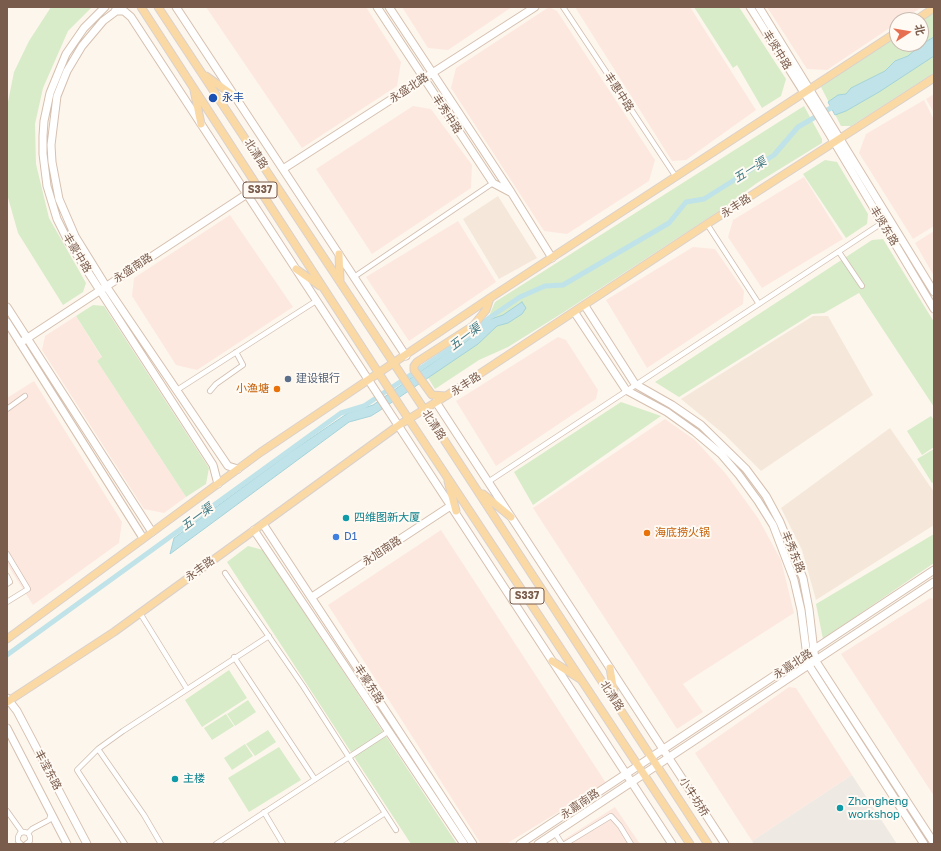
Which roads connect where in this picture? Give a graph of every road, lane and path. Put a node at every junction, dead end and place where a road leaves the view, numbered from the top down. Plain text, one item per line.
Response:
1 (105, 7) edge
2 (141, 7) edge
3 (158, 7) edge
4 (176, 7) edge
5 (377, 7) edge
6 (389, 7) edge
7 (535, 7) edge
8 (563, 7) edge
9 (750, 7) edge
10 (759, 7) edge
11 (118, 9) edge
12 (889, 37) edge
13 (432, 73) junction
14 (202, 74) junction
15 (424, 78) junction
16 (934, 78) edge
17 (193, 86) junction
18 (811, 89) junction
19 (804, 93) junction
20 (237, 98) junction
21 (817, 108) junction
22 (201, 124) junction
23 (837, 141) junction
24 (283, 169) junction
25 (676, 177) junction
26 (493, 184) junction
27 (511, 192) junction
28 (247, 194) junction
29 (882, 223) junction
30 (707, 224) junction
31 (839, 252) junction
32 (339, 254) junction
33 (552, 258) junction
34 (296, 269) junction
35 (354, 277) junction
36 (340, 282) junction
37 (106, 286) junction
38 (862, 286) dead end
39 (325, 289) junction
40 (99, 291) junction
41 (934, 292) edge
42 (490, 298) junction
43 (316, 301) junction
44 (759, 304) junction
45 (585, 306) junction
46 (7, 307) edge
47 (934, 309) edge
48 (575, 313) junction
49 (7, 322) edge
50 (27, 338) junction
51 (20, 343) junction
52 (236, 352) junction
53 (406, 356) junction
54 (394, 364) junction
55 (379, 373) junction
56 (369, 379) junction
57 (635, 384) junction
58 (176, 390) junction
59 (626, 390) junction
60 (210, 391) dead end
61 (25, 396) dead end
62 (446, 396) junction
63 (436, 402) junction
64 (7, 409) edge
65 (424, 409) junction
66 (410, 420) junction
67 (399, 425) junction
68 (238, 469) junction
69 (446, 475) junction
70 (488, 482) junction
71 (218, 484) junction
72 (477, 489) junction
73 (452, 505) junction
74 (456, 512) junction
75 (511, 517) junction
76 (263, 524) junction
77 (254, 530) junction
78 (152, 532) junction
79 (143, 538) junction
80 (7, 554) edge
81 (934, 570) edge
82 (225, 573) dead end
83 (7, 576) edge
84 (934, 582) edge
85 (7, 584) edge
86 (312, 597) junction
87 (7, 602) edge
88 (140, 613) junction
89 (269, 636) junction
90 (7, 639) edge
91 (813, 650) junction
92 (806, 655) junction
93 (234, 657) junction
94 (552, 660) junction
95 (815, 660) junction
96 (808, 664) junction
97 (610, 668) junction
98 (584, 681) junction
99 (188, 689) junction
100 (8, 701) edge
101 (616, 702) junction
102 (7, 728) edge
103 (389, 731) junction
104 (98, 749) junction
105 (663, 749) junction
106 (349, 756) junction
107 (651, 757) junction
108 (668, 757) junction
109 (639, 765) junction
110 (656, 765) junction
111 (645, 773) junction
112 (626, 774) junction
113 (314, 778) junction
114 (632, 782) junction
115 (7, 811) edge
116 (264, 812) junction
117 (385, 813) junction
118 (52, 814) junction
119 (396, 830) dead end
120 (22, 832) junction
121 (28, 833) junction
122 (555, 833) junction
123 (934, 842) edge
124 (21, 844) edge
125 (26, 844) edge
126 (67, 844) edge
127 (87, 844) edge
128 (125, 844) edge
129 (161, 844) edge
130 (216, 844) edge
131 (283, 844) edge
132 (337, 844) edge
133 (464, 844) edge
134 (473, 844) edge
135 (520, 844) edge
136 (538, 844) edge
137 (564, 844) edge
138 (631, 844) edge
139 (672, 844) edge
140 (690, 844) edge
141 (708, 844) edge
142 (725, 844) edge
143 (924, 844) edge

1 - 40 street, 丰豪中路
2 - 17 main road, 北清路 / S337
3 - 14 main road, 北清路 / S337
4 - 20 street, 北清路
5 - 15 street, 丰秀中路
6 - 13 street, 丰秀中路
7 - 13 street, 永盛北路
8 - 25 street, 丰惠中路
9 - 19 street, 丰贤中路
10 - 18 street, 丰贤中路
11 - 22 street
11 - 37 street, 丰豪中路
12 - 18 main road
13 - 15 street, 永盛北路
13 - 27 street, 丰秀中路
14 - 20 main road
14 - 36 main road, 北清路 / S337
15 - 24 street, 永盛北路
15 - 26 street, 丰秀中路
16 - 23 main road, 永丰路
17 - 22 main road
17 - 39 main road, 北清路 / S337
18 - 19 main road
18 - 21 street, 丰贤中路
19 - 21 street, 丰贤中路
19 - 25 main road
20 - 24 street, 北清路
21 - 23 street
22 - 28 street
23 - 29 street, 丰贤东路
23 - 30 main road, 永丰路
23 - 41 street, 丰贤东路
24 - 32 street, 北清路
25 - 33 main road
26 - 27 street
26 - 35 street
27 - 33 street, 丰秀中路
28 - 34 street
28 - 37 street, 永盛南路
29 - 31 street
29 - 47 street, 丰贤东路
30 - 44 street
30 - 45 main road, 永丰路
31 - 38 street
31 - 44 street
32 - 35 street, 北清路
32 - 36 main road
33 - 42 main road
34 - 39 main road
34 - 43 street
35 - 53 street, 北清路
36 - 54 main road, 北清路 / S337
37 - 40 street, 永盛南路
37 - 58 street, 丰豪中路
39 - 55 main road, 北清路 / S337
40 - 50 street, 永盛南路
40 - 71 street, 丰豪中路
42 - 53 main road
42 - 62 main road
43 - 52 street
43 - 56 street
44 - 57 street
45 - 48 main road, 永丰路
45 - 57 street, 丰秀东路
46 - 50 street
48 - 59 street, 丰秀东路
48 - 62 main road, 永丰路
49 - 51 street
50 - 51 street, 永盛南路
50 - 78 street
51 - 79 street
52 - 58 street
52 - 60 street
53 - 54 main road
54 - 55 main road
54 - 65 main road, 北清路 / S337
55 - 56 main road
55 - 66 main road, 北清路 / S337
56 - 67 street
56 - 68 main road
57 - 59 street
57 - 91 street, 丰秀东路
58 - 68 street, 丰豪中路
59 - 70 street
59 - 92 street, 丰秀东路
61 - 64 street
62 - 63 main road, 永丰路
63 - 65 main road, 永丰路
63 - 70 street, 北清路
65 - 66 main road, 永丰路
65 - 72 main road, 北清路 / S337
66 - 67 main road, 永丰路
66 - 69 main road, 北清路 / S337
67 - 73 street
67 - 76 main road, 永丰路
68 - 71 main road
69 - 74 main road
69 - 98 main road, 北清路 / S337
70 - 75 street, 北清路
71 - 78 main road
72 - 75 main road
72 - 101 main road, 北清路 / S337
73 - 74 street
73 - 86 street, 永旭南路
74 - 94 street
75 - 97 street, 北清路
76 - 77 main road, 永丰路
76 - 86 street, 丰豪东路
77 - 88 main road, 永丰路
77 - 103 street, 丰豪东路
78 - 79 main road
79 - 90 main road
80 - 87 street
81 - 91 street, 永嘉北路
82 - 89 street
83 - 85 street
84 - 95 street, 永嘉北路
86 - 134 street, 丰豪东路
88 - 99 street
88 - 100 main road, 永丰路
89 - 93 street
89 - 106 street
91 - 92 street, 永嘉北路
91 - 95 street, 丰秀东路
92 - 96 street, 丰秀东路
92 - 105 street, 永嘉北路
93 - 99 street
93 - 113 street
94 - 98 main road
94 - 112 street
95 - 96 street, 永嘉北路
95 - 123 street, 丰秀东路
96 - 108 street, 永嘉北路
96 - 143 street, 丰秀东路
97 - 101 main road
97 - 105 street, 北清路
98 - 109 main road, 北清路 / S337
99 - 104 street
100 - 127 street, 丰滢东路
101 - 107 main road, 北清路 / S337
102 - 118 street, 丰滢东路
103 - 106 street
103 - 133 street, 丰豪东路
104 - 128 street
104 - 129 street
105 - 107 street, 永嘉北路
105 - 108 street, 小牛坊桥
106 - 113 street
106 - 117 street
107 - 109 street, 永嘉北路
107 - 110 main road, 北清路 / S337
108 - 110 street, 永嘉北路
108 - 142 street, 小牛坊桥
109 - 111 main road, 北清路 / S337
109 - 112 street, 永嘉南路
110 - 111 street, 永嘉北路
110 - 141 main road, 北清路 / S337
111 - 114 street, 永嘉南路
111 - 140 main road, 北清路 / S337
112 - 114 street
112 - 135 street, 永嘉南路
113 - 116 street
114 - 122 street, 永嘉南路
114 - 139 street
115 - 120 street
116 - 130 street
116 - 131 street
117 - 119 street
117 - 132 street
118 - 121 street
118 - 126 street, 丰滢东路
120 - 121 street
120 - 124 street
121 - 125 street
122 - 136 street, 永嘉南路
122 - 137 street
137 - 138 street

